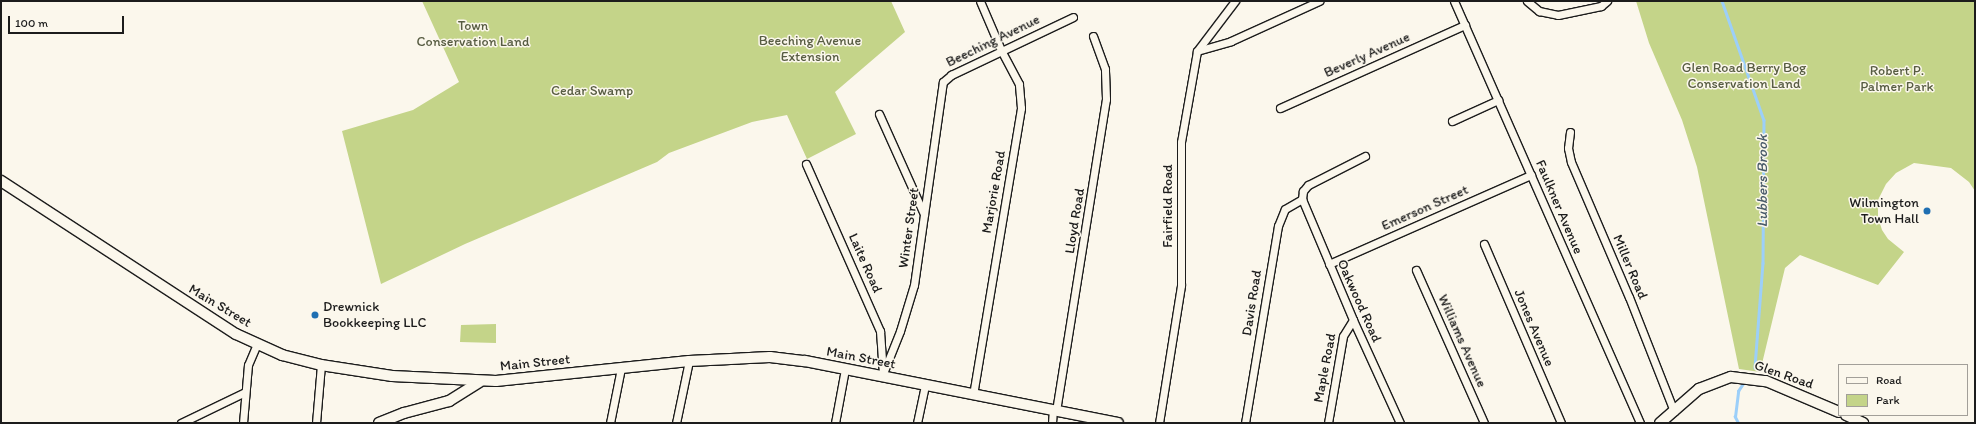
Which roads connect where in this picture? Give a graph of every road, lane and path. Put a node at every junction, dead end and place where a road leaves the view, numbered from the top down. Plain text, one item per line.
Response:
1 (980, 1) edge
2 (1235, 1) edge
3 (1319, 1) edge
4 (1454, 1) edge
5 (1527, 1) edge
6 (1607, 1) edge
7 (1074, 17) dead end
8 (1465, 25) junction
9 (1093, 36) dead end
10 (1001, 50) junction
11 (1197, 51) junction
12 (945, 79) joint
13 (1498, 100) junction
14 (1280, 108) dead end
15 (879, 114) dead end
16 (1452, 121) dead end
17 (1570, 132) dead end
18 (1365, 156) dead end
19 (806, 164) dead end
20 (1531, 175) junction
21 (1, 181) edge
22 (1302, 199) junction
23 (924, 214) junction
24 (1484, 244) dead end
25 (1329, 264) junction
26 (1416, 270) dead end
27 (1353, 320) junction
28 (257, 344) junction
29 (689, 361) junction
30 (322, 366) junction
31 (621, 368) junction
32 (845, 369) junction
33 (882, 376) junction
34 (479, 382) junction
35 (925, 385) junction
36 (245, 392) junction
37 (973, 394) junction
38 (1055, 411) junction
39 (1674, 411) junction
40 (1838, 412) edge
41 (1848, 416) edge
42 (181, 423) edge
43 (243, 423) edge
44 (316, 423) edge
45 (379, 423) edge
46 (610, 423) edge
47 (676, 423) edge
48 (835, 423) edge
49 (917, 423) edge
50 (1052, 423) edge
51 (1118, 423) edge
52 (1159, 423) edge
53 (1245, 423) edge
54 (1328, 423) edge
55 (1400, 423) edge
56 (1484, 423) edge
57 (1562, 423) edge
58 (1640, 423) edge
59 (1660, 423) edge
60 (1863, 423) edge

1 - 10 street, Marjorie Road
2 - 11 street, Fairfield Road
3 - 11 street
4 - 8 street, Faulkner Avenue
5 - 6 street
7 - 10 street, Beeching Avenue
8 - 13 street, Faulkner Avenue
8 - 14 street, Beverly Avenue
9 - 38 street, Lloyd Road
10 - 12 street, Beeching Avenue
10 - 37 street, Marjorie Road
11 - 52 street, Fairfield Road
12 - 23 street, Winter Street
13 - 16 street
13 - 20 street, Faulkner Avenue
15 - 23 street
17 - 39 street, Miller Road
18 - 22 street
19 - 33 street, Laite Road
20 - 25 street, Emerson Street
20 - 58 street, Faulkner Avenue
21 - 28 main road, Main Street
22 - 25 street, Oakwood Road
22 - 53 street, Davis Road
23 - 33 street, Winter Street
24 - 57 street, Jones Avenue
25 - 27 street, Oakwood Road
26 - 56 street, Williams Avenue
27 - 54 street, Maple Road
27 - 55 street, Oakwood Road
28 - 30 main road, Main Street
28 - 36 street
29 - 31 main road, Main Street
29 - 32 main road, Main Street
29 - 47 street
30 - 34 main road, Main Street
30 - 44 street
31 - 34 main road, Main Street
31 - 46 street
32 - 33 main road, Main Street
32 - 48 street
33 - 35 main road, Main Street
34 - 45 main road
35 - 37 main road, Main Street
35 - 49 street
36 - 42 street
36 - 43 street
37 - 38 main road, Main Street
38 - 50 street, Lloyd Road
38 - 51 main road, Main Street
39 - 40 main road, Glen Road
39 - 59 main road, Glen Road
41 - 60 main road

